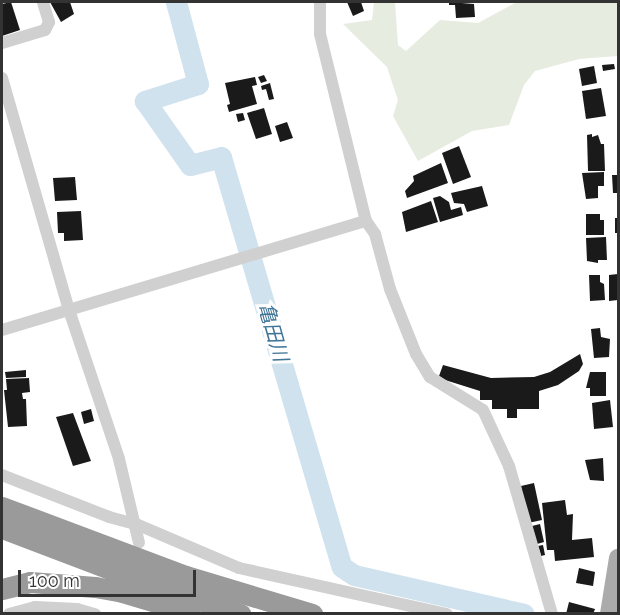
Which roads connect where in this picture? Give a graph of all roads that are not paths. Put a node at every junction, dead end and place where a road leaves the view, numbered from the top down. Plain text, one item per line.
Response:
1 (43, 2) edge
2 (320, 2) edge
3 (2, 43) edge
4 (2, 78) edge
5 (366, 221) junction
6 (69, 310) junction
7 (2, 330) edge
8 (2, 475) edge
9 (2, 507) edge
10 (136, 524) junction
11 (2, 528) edge
12 (139, 543) dead end
13 (618, 558) edge
14 (2, 589) edge
15 (152, 607) edge
16 (9, 614) edge
17 (95, 614) edge
18 (196, 614) edge
19 (240, 614) edge
20 (312, 614) edge
21 (447, 614) edge
22 (552, 614) edge
23 (609, 614) edge

1 - 3 street
2 - 5 street
4 - 6 street
5 - 6 street
5 - 22 street
6 - 7 street
6 - 10 street
8 - 10 street
9 - 20 highway
10 - 12 street
10 - 21 street
11 - 19 highway
13 - 23 main road
14 - 15 highway
15 - 18 highway
16 - 17 street

